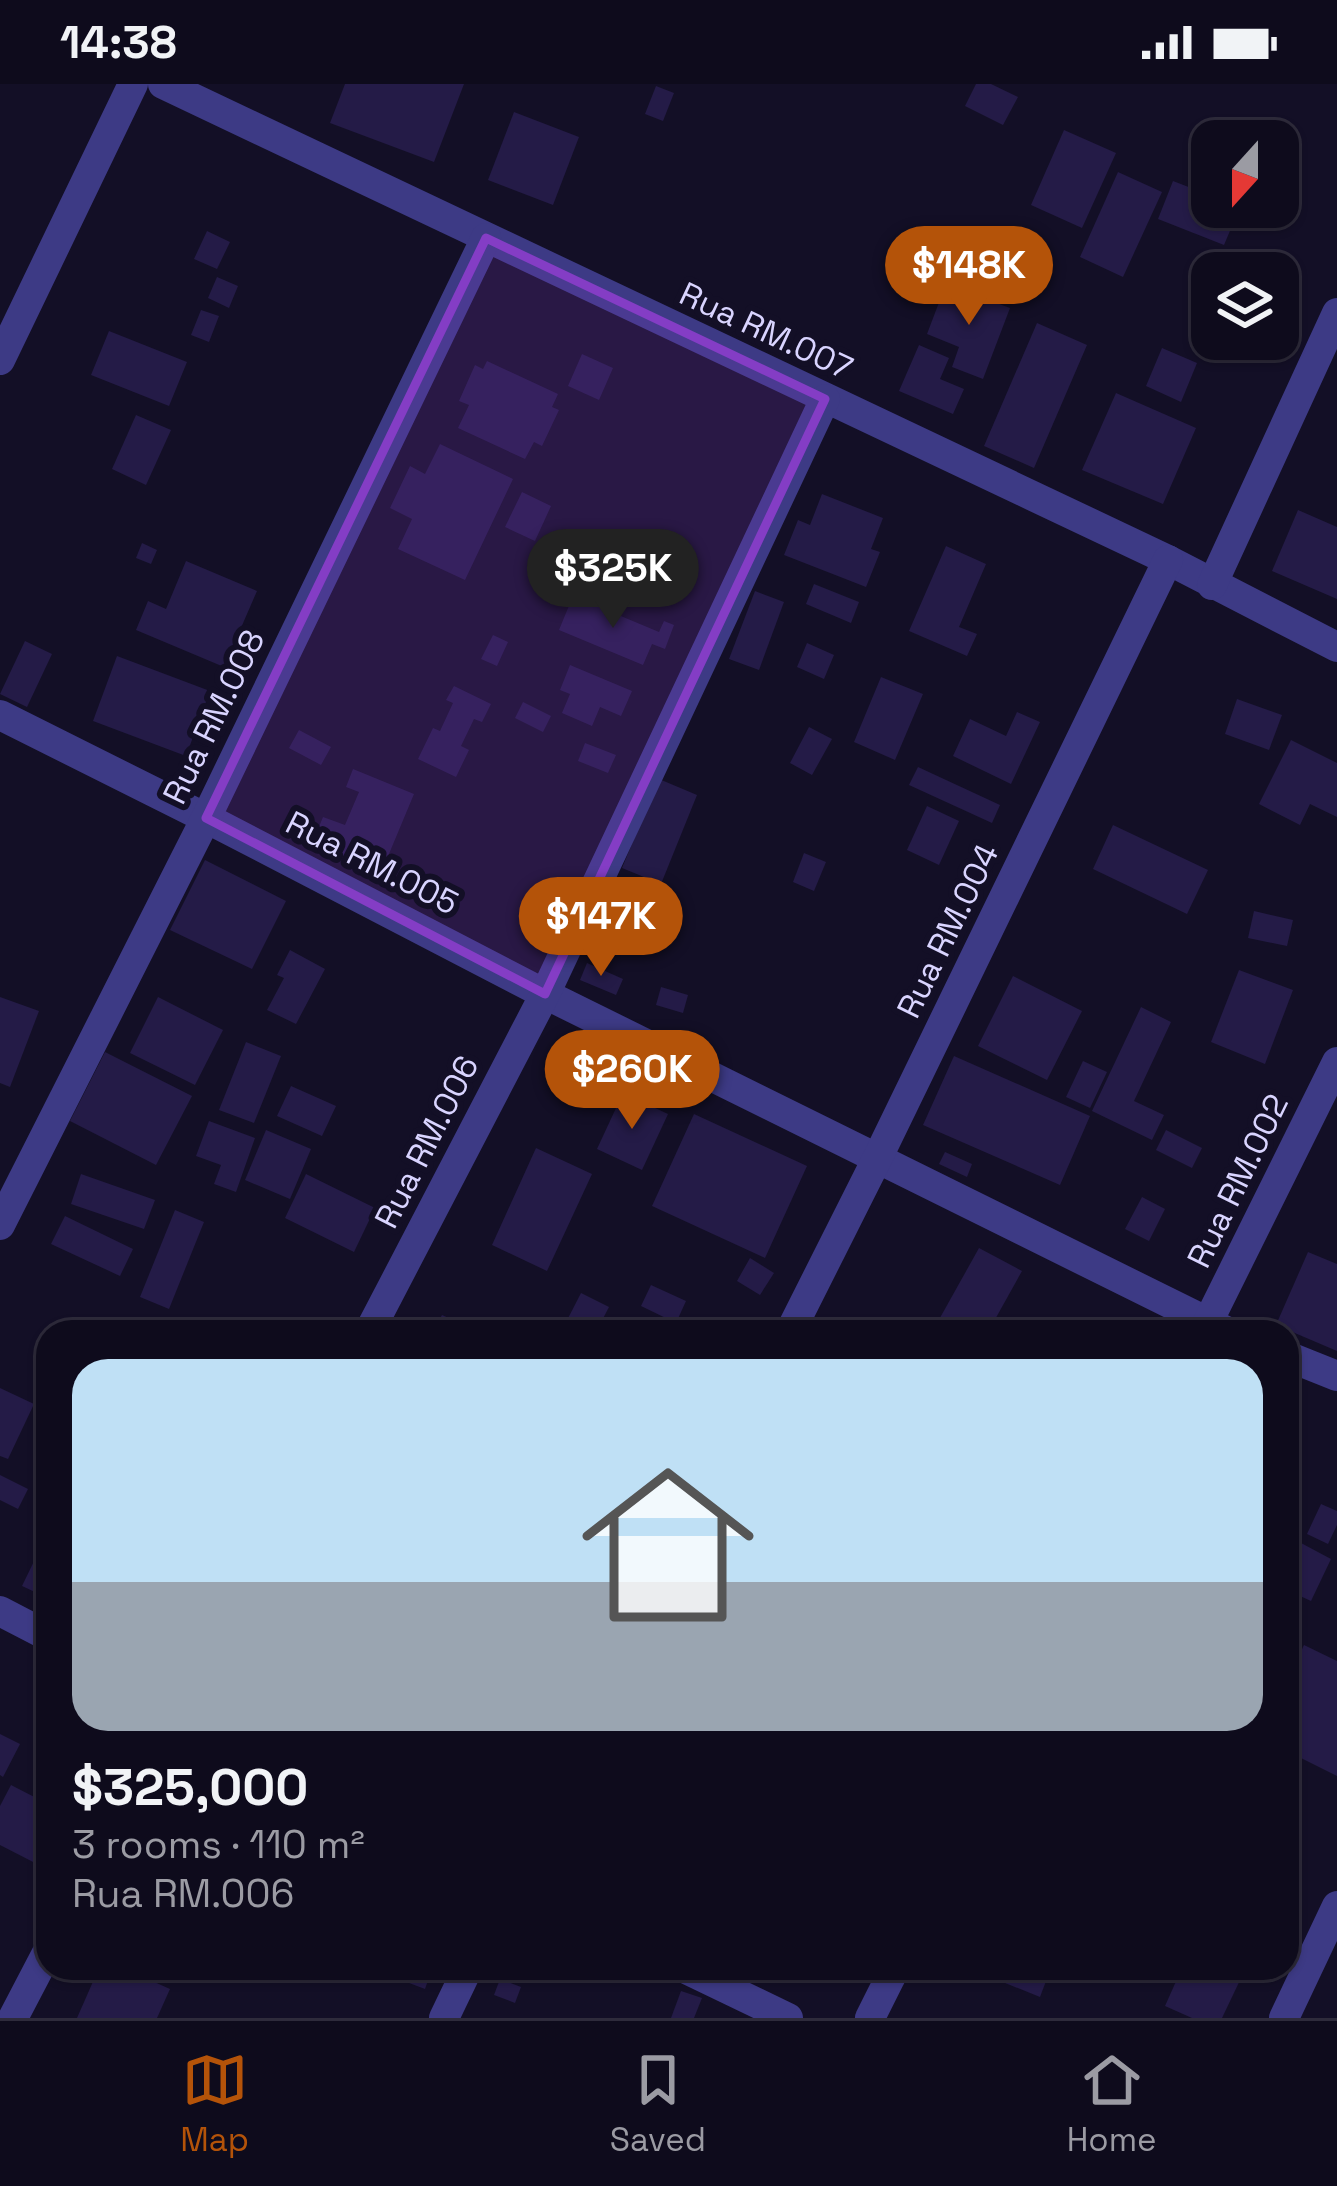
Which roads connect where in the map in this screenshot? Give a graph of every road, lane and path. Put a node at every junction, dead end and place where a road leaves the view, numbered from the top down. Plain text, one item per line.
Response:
1 (133, 84) edge
2 (163, 84) edge
3 (486, 238) junction
4 (1337, 313) edge
5 (0, 360) edge
6 (824, 399) junction
7 (1168, 560) junction
8 (1212, 585) junction
9 (1337, 647) edge
10 (0, 715) edge
11 (206, 818) junction
12 (545, 994) junction
13 (1337, 1062) edge
14 (877, 1159) junction
15 (0, 1225) edge
16 (375, 1320) edge
17 (796, 1320) edge
18 (1195, 1320) edge
19 (1217, 1320) edge
20 (1299, 1361) edge
21 (1337, 1376) edge
22 (0, 1611) edge
23 (36, 1630) edge
24 (1337, 1906) edge
25 (36, 1975) edge
26 (463, 1980) edge
27 (709, 1980) edge
28 (889, 1980) edge
29 (14, 2018) edge
30 (444, 2018) edge
31 (788, 2018) edge
32 (870, 2018) edge
33 (1284, 2018) edge

1 - 5 street
2 - 3 street, Rua RM.007
3 - 6 street, Rua RM.007
3 - 11 street, Rua RM.008
4 - 8 street
6 - 7 street, Rua RM.007
6 - 12 street, Rua RM.006
7 - 8 street, Rua RM.007
7 - 14 street, Rua RM.004
8 - 9 street, Rua RM.007
10 - 11 street, Rua RM.005
11 - 12 street, Rua RM.005
11 - 15 street, Rua RM.008
12 - 14 street, Rua RM.005
12 - 16 street, Rua RM.006
13 - 19 street, Rua RM.002
14 - 17 street, Rua RM.004
14 - 18 street, Rua RM.005
20 - 21 street
22 - 23 street
24 - 33 street
25 - 29 street
26 - 30 street
27 - 31 street
28 - 32 street

